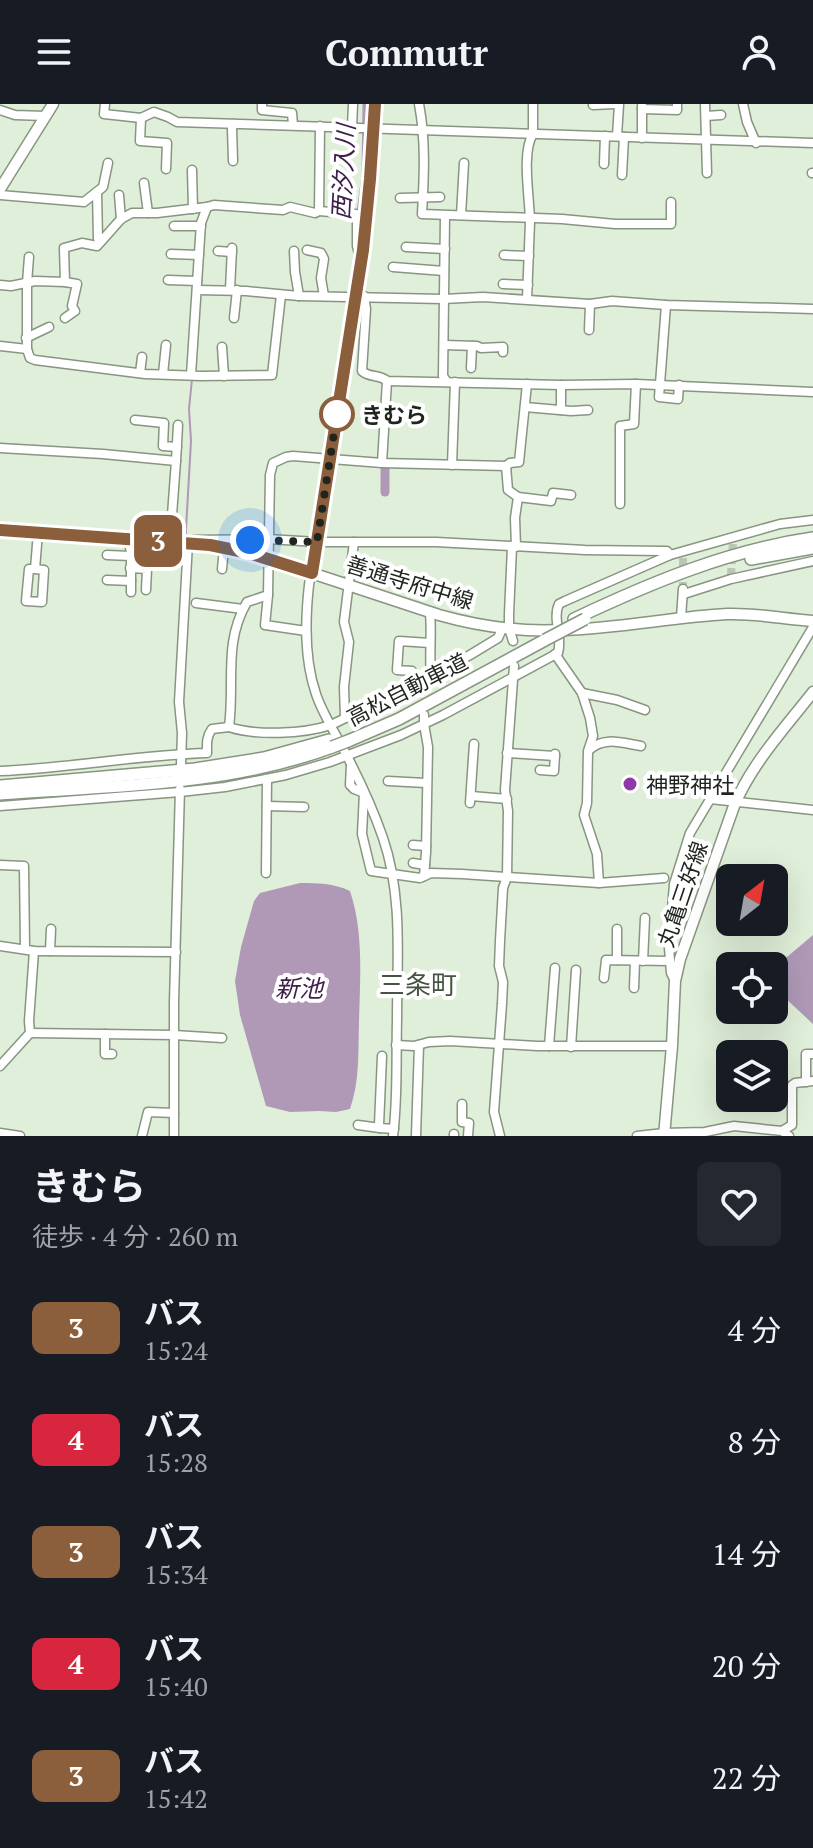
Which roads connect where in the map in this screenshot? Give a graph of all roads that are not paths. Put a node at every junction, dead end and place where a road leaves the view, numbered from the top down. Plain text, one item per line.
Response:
1 (17, 104) edge
2 (53, 104) edge
3 (105, 104) edge
4 (262, 104) edge
5 (353, 104) edge
6 (375, 104) edge
7 (419, 104) edge
8 (533, 104) edge
9 (615, 104) edge
10 (705, 104) edge
11 (743, 104) edge
12 (593, 105) edge
13 (642, 106) edge
14 (0, 110) edge
15 (676, 110) edge
16 (15, 115) junction
17 (721, 115) dead end
18 (45, 116) junction
19 (706, 116) junction
20 (141, 118) junction
21 (234, 124) junction
22 (293, 125) junction
23 (320, 126) junction
24 (352, 127) junction
25 (369, 127) junction
26 (423, 130) junction
27 (533, 134) junction
28 (605, 136) junction
29 (620, 136) junction
30 (642, 138) junction
31 (707, 141) junction
32 (756, 143) junction
33 (813, 143) edge
34 (233, 161) dead end
35 (108, 163) dead end
36 (464, 163) dead end
37 (604, 164) dead end
38 (166, 169) dead end
39 (192, 170) dead end
40 (707, 173) dead end
41 (622, 175) dead end
42 (424, 180) junction
43 (437, 181) dead end
44 (144, 183) dead end
45 (0, 189) edge
46 (97, 192) junction
47 (0, 195) edge
48 (119, 195) dead end
49 (423, 197) junction
50 (440, 197) dead end
51 (400, 198) dead end
52 (671, 202) dead end
53 (207, 207) junction
54 (193, 209) junction
55 (319, 211) junction
56 (148, 213) junction
57 (362, 215) junction
58 (461, 215) junction
59 (445, 216) junction
60 (530, 218) junction
61 (121, 219) junction
62 (174, 226) dead end
63 (201, 226) junction
64 (101, 241) junction
65 (406, 247) dead end
66 (445, 249) junction
67 (307, 250) dead end
68 (218, 251) dead end
69 (294, 251) dead end
70 (171, 254) dead end
71 (199, 255) junction
72 (504, 255) dead end
73 (529, 256) junction
74 (29, 257) dead end
75 (393, 267) dead end
76 (444, 271) junction
77 (168, 280) dead end
78 (65, 282) junction
79 (27, 283) junction
80 (503, 284) dead end
81 (0, 285) edge
82 (197, 285) junction
83 (528, 285) junction
84 (404, 287) dead end
85 (428, 288) dead end
86 (234, 290) junction
87 (281, 295) junction
88 (299, 296) junction
89 (324, 296) junction
90 (360, 296) junction
91 (404, 298) junction
92 (425, 298) junction
93 (443, 299) junction
94 (527, 299) junction
95 (590, 304) junction
96 (666, 305) junction
97 (813, 309) edge
98 (421, 310) dead end
99 (65, 318) dead end
100 (234, 318) dead end
101 (49, 327) dead end
102 (589, 330) dead end
103 (26, 338) junction
104 (166, 345) dead end
105 (444, 345) junction
106 (0, 346) edge
107 (472, 346) junction
108 (222, 347) dead end
109 (27, 349) junction
110 (503, 352) dead end
111 (142, 357) dead end
112 (472, 368) dead end
113 (140, 373) junction
114 (163, 374) junction
115 (191, 375) junction
116 (224, 376) junction
117 (387, 381) junction
118 (451, 382) junction
119 (527, 384) junction
120 (636, 384) junction
121 (561, 385) junction
122 (660, 385) junction
123 (679, 385) junction
124 (813, 392) edge
125 (525, 407) junction
126 (561, 410) junction
127 (588, 410) dead end
128 (135, 420) dead end
129 (178, 425) dead end
130 (177, 447) junction
131 (0, 448) edge
132 (330, 460) junction
133 (176, 461) junction
134 (382, 463) junction
135 (452, 465) junction
136 (506, 466) junction
137 (571, 495) dead end
138 (518, 497) junction
139 (620, 504) dead end
140 (813, 520) edge
141 (0, 530) edge
142 (38, 532) junction
143 (813, 538) edge
144 (128, 539) junction
145 (268, 539) junction
146 (170, 542) junction
147 (317, 542) junction
148 (354, 542) junction
149 (188, 543) junction
150 (514, 547) junction
151 (224, 548) junction
152 (813, 548) edge
153 (107, 555) dead end
154 (670, 555) junction
155 (131, 556) junction
156 (269, 559) junction
157 (813, 561) edge
158 (130, 568) junction
159 (35, 569) dead end
160 (222, 569) dead end
161 (312, 573) junction
162 (107, 580) dead end
163 (131, 581) junction
164 (348, 585) junction
165 (146, 590) dead end
166 (131, 592) dead end
167 (268, 595) junction
168 (196, 603) dead end
169 (243, 609) junction
170 (430, 613) junction
171 (681, 618) junction
172 (813, 621) edge
173 (813, 627) edge
174 (506, 628) junction
175 (558, 630) junction
176 (306, 631) junction
177 (540, 639) junction
178 (513, 641) dead end
179 (430, 643) junction
180 (555, 654) junction
181 (514, 666) dead end
182 (412, 671) dead end
183 (515, 677) junction
184 (427, 681) junction
185 (813, 692) edge
186 (582, 693) junction
187 (645, 710) dead end
188 (345, 718) junction
189 (424, 720) junction
190 (498, 723) dead end
191 (509, 724) junction
192 (331, 725) junction
193 (229, 727) junction
194 (495, 735) dead end
195 (508, 736) junction
196 (331, 744) junction
197 (474, 744) dead end
198 (641, 746) dead end
199 (588, 751) junction
200 (207, 753) junction
201 (507, 753) junction
202 (181, 754) junction
203 (219, 754) dead end
204 (349, 760) junction
205 (181, 765) dead end
206 (540, 770) dead end
207 (0, 771) edge
208 (267, 779) junction
209 (388, 781) dead end
210 (426, 783) junction
211 (0, 786) edge
212 (180, 788) junction
213 (364, 793) junction
214 (0, 794) edge
215 (507, 799) junction
216 (710, 799) junction
217 (736, 801) junction
218 (0, 806) edge
219 (267, 806) junction
220 (304, 807) dead end
221 (813, 810) edge
222 (413, 845) dead end
223 (426, 846) junction
224 (413, 863) dead end
225 (0, 865) edge
226 (425, 865) junction
227 (266, 873) dead end
228 (392, 874) junction
229 (424, 876) junction
230 (507, 877) junction
231 (664, 878) dead end
232 (599, 883) junction
233 (645, 918) dead end
234 (51, 929) dead end
235 (617, 929) dead end
236 (604, 943) dead end
237 (617, 943) junction
238 (0, 946) edge
239 (30, 950) junction
240 (50, 951) junction
241 (176, 952) junction
242 (617, 960) junction
243 (639, 961) junction
244 (670, 961) junction
245 (555, 968) dead end
246 (576, 970) dead end
247 (604, 978) dead end
248 (675, 981) junction
249 (634, 988) dead end
250 (552, 991) junction
251 (574, 998) junction
252 (30, 1033) junction
253 (105, 1034) junction
254 (174, 1035) junction
255 (222, 1038) dead end
256 (396, 1045) junction
257 (419, 1045) junction
258 (500, 1045) junction
259 (549, 1046) junction
260 (672, 1046) junction
261 (571, 1047) junction
262 (112, 1054) dead end
263 (813, 1054) edge
264 (382, 1056) dead end
265 (0, 1066) edge
266 (809, 1082) edge
267 (462, 1104) dead end
268 (174, 1113) junction
269 (358, 1125) dead end
270 (734, 1126) junction
271 (387, 1131) edge
272 (0, 1133) edge
273 (664, 1134) edge
274 (785, 1134) edge
275 (20, 1136) edge
276 (142, 1136) edge
277 (174, 1136) edge
278 (416, 1136) edge
279 (468, 1136) edge
280 (500, 1136) edge
281 (637, 1136) edge
282 (731, 1136) edge

1 - 16 street
2 - 18 main road
3 - 20 street
4 - 22 street
5 - 24 street
6 - 25 street
7 - 26 street
8 - 27 street
9 - 12 street
9 - 29 street
10 - 19 street
11 - 32 street
13 - 15 street
13 - 30 street
14 - 16 street
16 - 18 street
17 - 19 street
18 - 45 main road
19 - 31 street
20 - 21 street
20 - 38 street
21 - 22 street
21 - 34 street
22 - 23 street
23 - 24 street
23 - 55 street
24 - 25 street
25 - 26 street
25 - 57 street
26 - 27 street
26 - 42 street
27 - 28 street
27 - 60 street
28 - 29 street
28 - 37 street
29 - 30 street
29 - 41 street
30 - 31 street
31 - 32 street
31 - 40 street
32 - 33 street
35 - 46 street
36 - 58 street
39 - 54 street
42 - 43 street
42 - 49 street
44 - 56 street
46 - 47 street
46 - 64 street
48 - 61 street
49 - 50 street
49 - 51 street
49 - 59 street
52 - 60 street
53 - 54 street
53 - 55 street
53 - 63 street
54 - 56 street
55 - 57 street
56 - 61 street
57 - 90 street
58 - 59 street
58 - 60 street
59 - 66 street
60 - 73 street
61 - 64 street
62 - 63 street
63 - 71 street
64 - 78 street
65 - 66 street
66 - 76 street
67 - 89 street
68 - 86 street
69 - 88 street
70 - 71 street
71 - 82 street
72 - 73 street
73 - 83 street
74 - 79 street
75 - 76 street
76 - 93 street
77 - 82 street
78 - 79 street
78 - 99 street
79 - 81 street
79 - 103 street
80 - 83 street
82 - 86 street
82 - 115 street
83 - 94 street
84 - 91 street
85 - 92 street
86 - 87 street
86 - 100 street
87 - 88 street
87 - 116 street
88 - 89 street
89 - 90 street
90 - 91 street
90 - 117 street
90 - 132 street
91 - 92 street
92 - 93 street
92 - 98 street
93 - 94 street
93 - 105 street
94 - 95 street
95 - 96 street
95 - 102 street
96 - 97 street
96 - 122 street
101 - 103 street
103 - 109 street
104 - 114 street
105 - 107 street
105 - 118 street
106 - 109 street
107 - 110 street
107 - 112 street
108 - 116 street
109 - 113 street
111 - 113 street
113 - 114 street
114 - 115 street
115 - 116 street
117 - 118 street
117 - 134 street
118 - 119 street
118 - 135 street
119 - 121 street
119 - 125 street
120 - 121 street
120 - 122 street
120 - 139 street
121 - 126 street
122 - 123 street
122 - 123 street
123 - 124 street
125 - 126 street
125 - 136 street
126 - 127 street
128 - 130 street
129 - 130 street
130 - 133 street
131 - 133 street
132 - 134 street
132 - 145 street
132 - 147 street
133 - 146 street
134 - 135 street
135 - 136 street
136 - 138 street
137 - 138 street
138 - 150 street
140 - 154 street
141 - 142 main road, 善通寺府中線
142 - 144 main road, 善通寺府中線
142 - 159 street
143 - 177 highway, 高松自動車道, bridge
144 - 146 main road, 善通寺府中線
144 - 155 street
145 - 147 street
145 - 149 street
145 - 156 street
146 - 149 main road, 善通寺府中線
147 - 148 street
147 - 161 street
148 - 150 street
148 - 164 street
149 - 151 main road, 善通寺府中線
149 - 202 street
150 - 154 street
150 - 174 street
151 - 156 main road, 善通寺府中線
151 - 160 street
152 - 177 highway, 高松自動車道, bridge
153 - 155 street
154 - 175 street
155 - 158 street
156 - 161 main road, 善通寺府中線
156 - 167 street
157 - 171 street
158 - 163 street
158 - 165 street
161 - 164 main road, 善通寺府中線
161 - 176 street
162 - 163 street
163 - 166 street
164 - 170 main road, 善通寺府中線
164 - 188 street
167 - 169 street
167 - 176 street
168 - 169 street
169 - 193 street
170 - 174 main road, 善通寺府中線
170 - 179 street
171 - 172 main road, 善通寺府中線
171 - 175 main road, 善通寺府中線
173 - 216 street
174 - 175 main road, 善通寺府中線
174 - 178 street
174 - 184 street
175 - 180 street
176 - 192 street
177 - 196 highway, 高松自動車道
179 - 182 street
179 - 184 street
180 - 183 street
180 - 186 street
181 - 183 street
183 - 189 street
183 - 191 street
184 - 188 street
185 - 217 main road, 丸亀三好線
186 - 187 street
186 - 199 street
188 - 192 street
189 - 204 street
189 - 210 street
190 - 191 street
191 - 195 street
192 - 193 street
192 - 204 street
193 - 200 street
194 - 195 street
195 - 201 street
196 - 211 highway, 高松自動車道
196 - 214 highway, 高松自動車道
197 - 215 street
198 - 199 street
199 - 232 street
200 - 202 street
200 - 203 street
201 - 206 street
201 - 215 street
202 - 205 street
202 - 207 street
204 - 208 street
204 - 213 street
208 - 212 street
208 - 219 street
209 - 210 street
210 - 223 street
212 - 218 street
212 - 241 street
213 - 228 street
213 - 228 street
215 - 230 street
216 - 217 street
216 - 244 street
217 - 221 street
217 - 248 main road, 丸亀三好線
219 - 220 street
219 - 227 street
222 - 223 street
223 - 226 street
224 - 226 street
225 - 239 street
226 - 229 street
228 - 229 street
228 - 256 street
229 - 230 street
230 - 232 street
230 - 258 street
231 - 232 street
233 - 243 street
234 - 240 street
235 - 237 street
236 - 237 street
237 - 242 street
238 - 239 street
239 - 240 street
239 - 252 street
240 - 241 street
241 - 254 street
242 - 243 street
242 - 247 street
243 - 244 street
243 - 249 street
244 - 248 street
245 - 250 street
246 - 251 street
248 - 260 main road, 丸亀三好線
250 - 251 street
250 - 259 street
251 - 261 street
252 - 253 street
252 - 265 street
253 - 254 street
253 - 262 street
254 - 255 street
254 - 268 street
256 - 257 street
256 - 271 street
257 - 258 street
257 - 278 street
258 - 259 street
258 - 280 street
259 - 261 street
260 - 261 street
260 - 273 main road, 丸亀三好線
263 - 266 street
264 - 271 street
266 - 274 street
267 - 279 street
268 - 276 street
268 - 277 street
269 - 271 street
270 - 273 street
270 - 274 street
270 - 282 street
272 - 275 street
273 - 281 street

